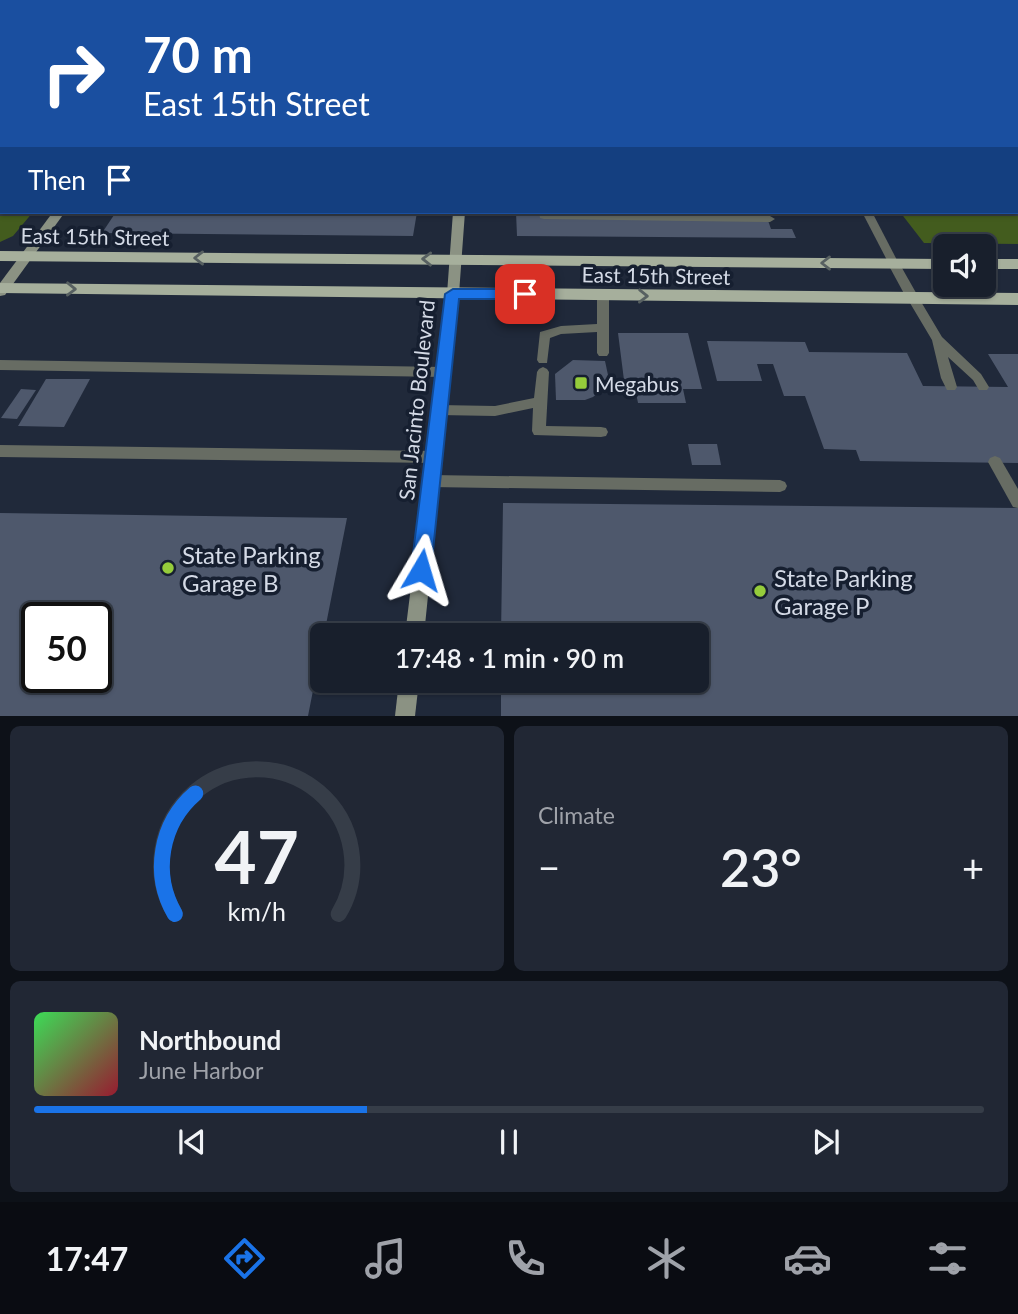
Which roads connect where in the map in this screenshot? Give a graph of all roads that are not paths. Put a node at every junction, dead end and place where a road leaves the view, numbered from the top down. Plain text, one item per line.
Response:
1 (58, 214) edge
2 (460, 214) edge
3 (544, 214) edge
4 (868, 214) edge
5 (769, 219) dead end
6 (0, 256) edge
7 (26, 256) junction
8 (456, 260) junction
9 (894, 264) junction
10 (933, 264) edge
11 (996, 264) edge
12 (1018, 264) edge
13 (1, 290) edge
14 (453, 294) junction
15 (603, 295) junction
16 (914, 298) junction
17 (1018, 299) edge
18 (601, 328) junction
19 (938, 340) junction
20 (603, 353) dead end
21 (0, 365) edge
22 (444, 372) junction
23 (951, 387) dead end
24 (983, 387) dead end
25 (540, 402) junction
26 (439, 410) junction
27 (601, 432) dead end
28 (0, 451) edge
29 (434, 457) junction
30 (995, 462) dead end
31 (431, 481) junction
32 (780, 486) dead end
33 (1018, 502) edge
34 (415, 623) edge
35 (408, 693) edge
36 (405, 716) edge

1 - 7 main road
2 - 8 main road, San Jacinto Boulevard
3 - 5 lane
4 - 9 lane
6 - 7 main road, East 15th Street
8 -> 7 main road, East 15th Street
7 - 13 main road
9 -> 8 main road, East 15th Street
8 - 14 main road, San Jacinto Boulevard
9 - 10 main road, East 15th Street
9 - 16 street
11 - 12 main road
13 -> 14 main road, East 15th Street
14 - 15 main road, East 15th Street
14 - 22 main road, San Jacinto Boulevard
15 -> 16 main road, East 15th Street
15 - 18 lane
16 - 17 main road, East 15th Street
16 - 19 lane
18 - 20 lane
18 - 25 lane
19 - 23 lane
19 - 24 lane
21 - 22 lane
22 - 26 main road, San Jacinto Boulevard
25 - 26 lane
25 - 27 lane
26 - 29 main road, San Jacinto Boulevard
28 - 29 lane
29 - 31 main road, San Jacinto Boulevard
30 - 33 lane
31 - 32 lane
31 - 34 main road, San Jacinto Boulevard
35 - 36 main road

